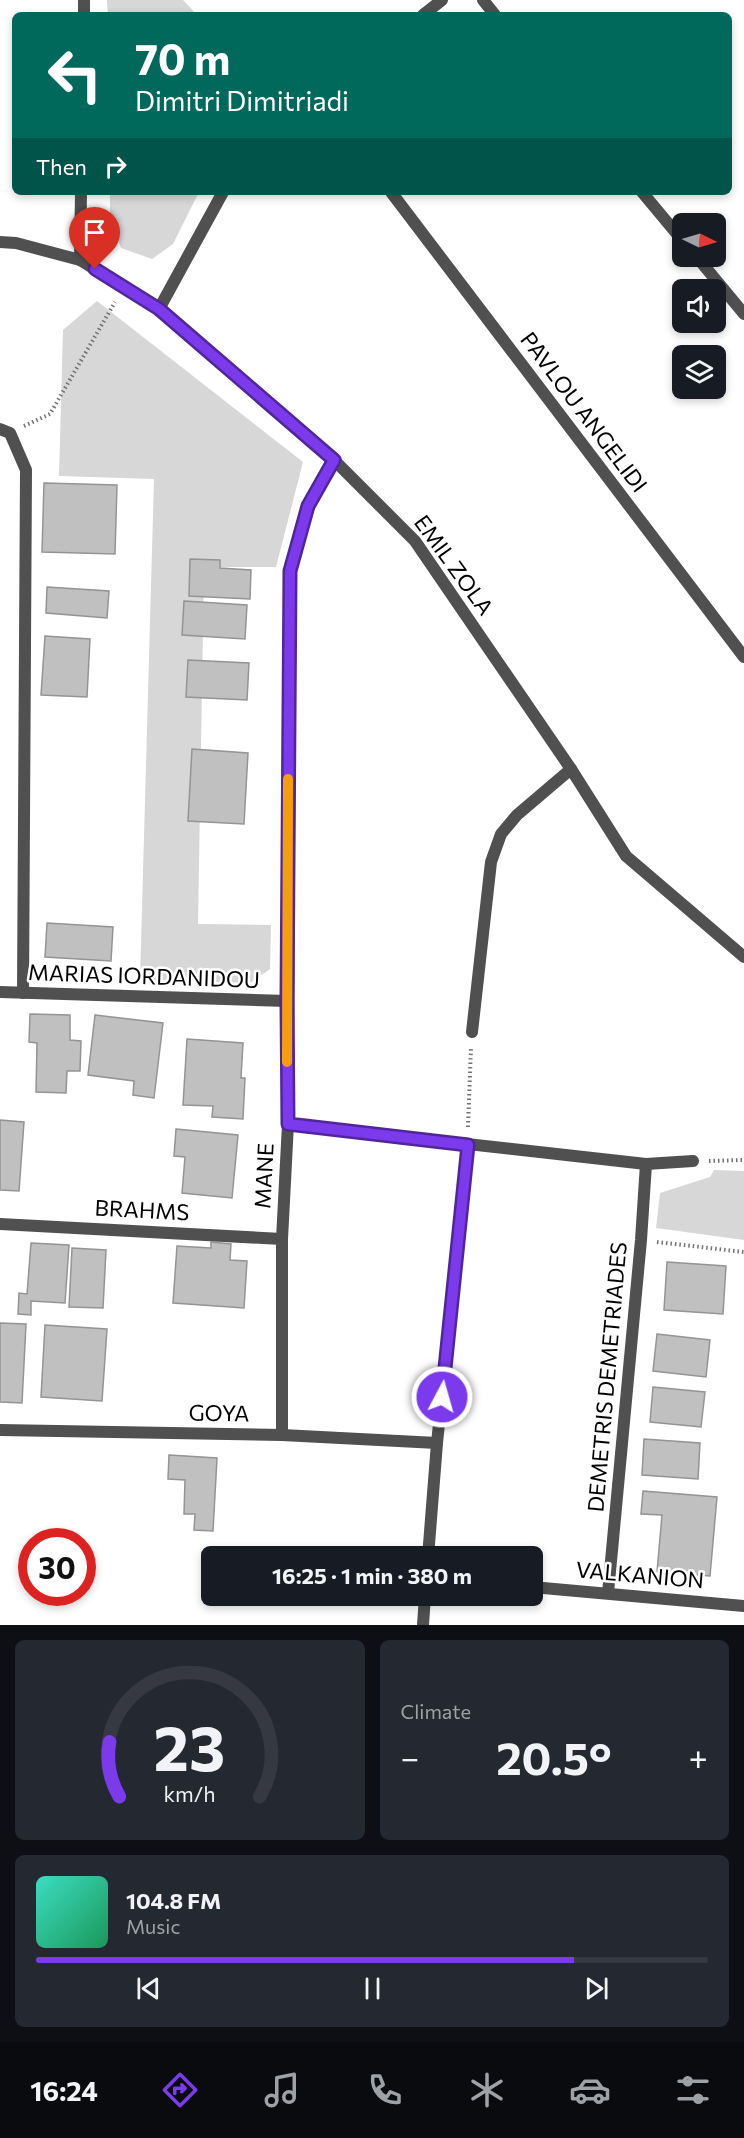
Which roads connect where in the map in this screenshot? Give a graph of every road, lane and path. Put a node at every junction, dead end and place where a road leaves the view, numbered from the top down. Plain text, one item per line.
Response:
1 (442, 0) edge
2 (483, 0) edge
3 (427, 12) edge
4 (493, 12) edge
5 (81, 195) edge
6 (221, 195) edge
7 (393, 195) edge
8 (644, 195) edge
9 (672, 228) edge
10 (0, 242) edge
11 (80, 260) junction
12 (705, 267) edge
13 (124, 287) junction
14 (159, 309) junction
15 (744, 314) edge
16 (5, 431) edge
17 (334, 460) junction
18 (744, 657) edge
19 (571, 770) junction
20 (744, 957) edge
21 (0, 992) edge
22 (23, 993) junction
23 (287, 1001) junction
24 (472, 1032) joint
25 (288, 1124) junction
26 (468, 1145) junction
27 (744, 1160) edge
28 (693, 1161) joint
29 (646, 1164) junction
30 (0, 1224) edge
31 (282, 1239) junction
32 (642, 1240) junction
33 (744, 1252) edge
34 (0, 1430) edge
35 (282, 1435) junction
36 (437, 1443) junction
37 (429, 1546) edge
38 (543, 1588) edge
39 (608, 1593) junction
40 (424, 1606) edge
41 (744, 1606) edge
42 (423, 1625) edge

1 - 3 street
2 - 4 street
5 - 11 street
6 - 14 street
7 - 18 street, PAVLOU ANGELIDI
8 - 9 street
10 - 11 street, EMIL ZOLA
11 - 13 street, EMIL ZOLA
12 - 15 street
13 - 14 street, EMIL ZOLA
13 - 16 path
14 - 17 street, EMIL ZOLA
16 - 22 street
17 - 19 street, EMIL ZOLA
17 - 23 street, MANE
19 - 20 street, EMIL ZOLA
19 - 24 street
21 - 22 street, MARIAS IORDANIDOU
22 - 23 street, MARIAS IORDANIDOU
23 - 25 street, MANE
24 - 26 path
25 - 26 street
25 - 31 street, MANE
26 - 29 street
26 - 36 street
27 - 28 path
28 - 29 street
29 - 32 street, DEMETRIS DEMETRIADES
30 - 31 street, BRAHMS
31 - 35 street, MANE
32 - 33 path
32 - 39 street, DEMETRIS DEMETRIADES
34 - 35 street, GOYA
35 - 36 street, GOYA
36 - 37 street
38 - 39 street, VALKANION
39 - 41 street, VALKANION
40 - 42 street

